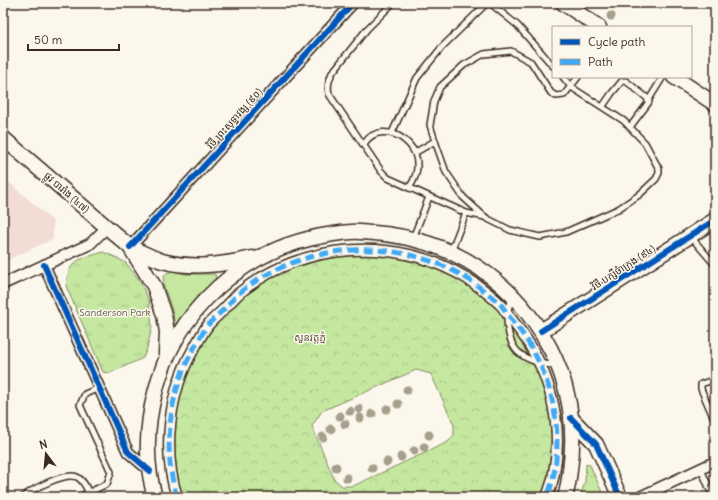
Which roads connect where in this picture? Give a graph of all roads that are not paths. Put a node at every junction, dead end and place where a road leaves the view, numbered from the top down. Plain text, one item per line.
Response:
1 (353, 3) edge
2 (393, 3) edge
3 (489, 3) edge
4 (563, 3) edge
5 (598, 26) edge
6 (552, 65) edge
7 (564, 78) edge
8 (577, 78) edge
9 (662, 78) edge
10 (676, 78) edge
11 (571, 87) junction
12 (648, 101) junction
13 (715, 104) edge
14 (603, 106) junction
15 (630, 127) junction
16 (392, 133) junction
17 (3, 138) edge
18 (435, 141) junction
19 (364, 144) junction
20 (416, 152) junction
21 (409, 188) junction
22 (429, 197) junction
23 (466, 213) junction
24 (486, 218) junction
25 (715, 220) edge
26 (107, 227) junction
27 (690, 236) junction
28 (413, 238) junction
29 (130, 247) junction
30 (451, 252) junction
31 (265, 255) junction
32 (44, 265) junction
33 (715, 265) edge
34 (3, 284) edge
35 (514, 296) junction
36 (507, 314) junction
37 (541, 331) junction
38 (166, 359) junction
39 (541, 364) junction
40 (558, 365) junction
41 (715, 383) edge
42 (99, 388) junction
43 (572, 418) junction
44 (715, 421) edge
45 (715, 462) edge
46 (701, 469) junction
47 (150, 471) junction
48 (89, 495) edge
49 (153, 496) edge
50 (22, 497) edge
51 (79, 497) edge
52 (177, 497) edge
53 (547, 497) edge
54 (565, 497) edge
55 (620, 497) edge
56 (640, 497) edge
57 (714, 497) edge

1 - 29 street, វិថី ព្រះសុទ្ធាវង្ស (៩០)
2 - 19 lane
3 - 6 lane
3 - 16 lane
4 - 5 main road
7 - 11 lane
8 - 11 lane
9 - 12 lane
10 - 13 main road
11 - 14 lane
11 - 18 lane
12 - 14 lane
12 - 15 lane
14 - 15 lane
15 - 24 lane
16 - 19 lane
16 - 20 lane
17 - 26 main road, ផ្លូវ បារាំង (៤៧)
18 - 20 lane
18 - 24 lane
19 - 21 lane
20 - 21 lane
21 - 22 lane
22 - 23 lane
22 - 28 lane
23 - 24 lane
23 - 30 lane
25 - 27 main road, វិថី បក្សីចំាក្រុង (៩៤)
26 - 29 main road, ផ្លូវ បារាំង (៤៧)
26 - 32 street
27 - 33 lane
27 - 37 main road, វិថី បក្សីចំាក្រុង (៩៤)
28 - 30 main road
28 - 31 main road
29 - 31 main road, ផ្លូវ បារាំង (៤៧)
29 - 38 main road, ផ្លូវ បារាំង (៤៧)
30 - 35 main road
31 - 38 main road
32 - 34 street
32 - 42 street
35 - 36 lane
35 - 37 main road
36 - 39 street
36 - 39 lane
36 - 52 street
37 - 40 main road
38 - 47 main road
39 - 40 lane
39 - 53 street
40 - 43 main road
41 - 44 lane
42 - 47 street
42 - 48 lane
43 - 54 main road
43 - 55 main road
45 - 46 street
46 - 56 street
46 - 57 lane
47 - 49 main road
48 - 50 lane
48 - 51 lane

